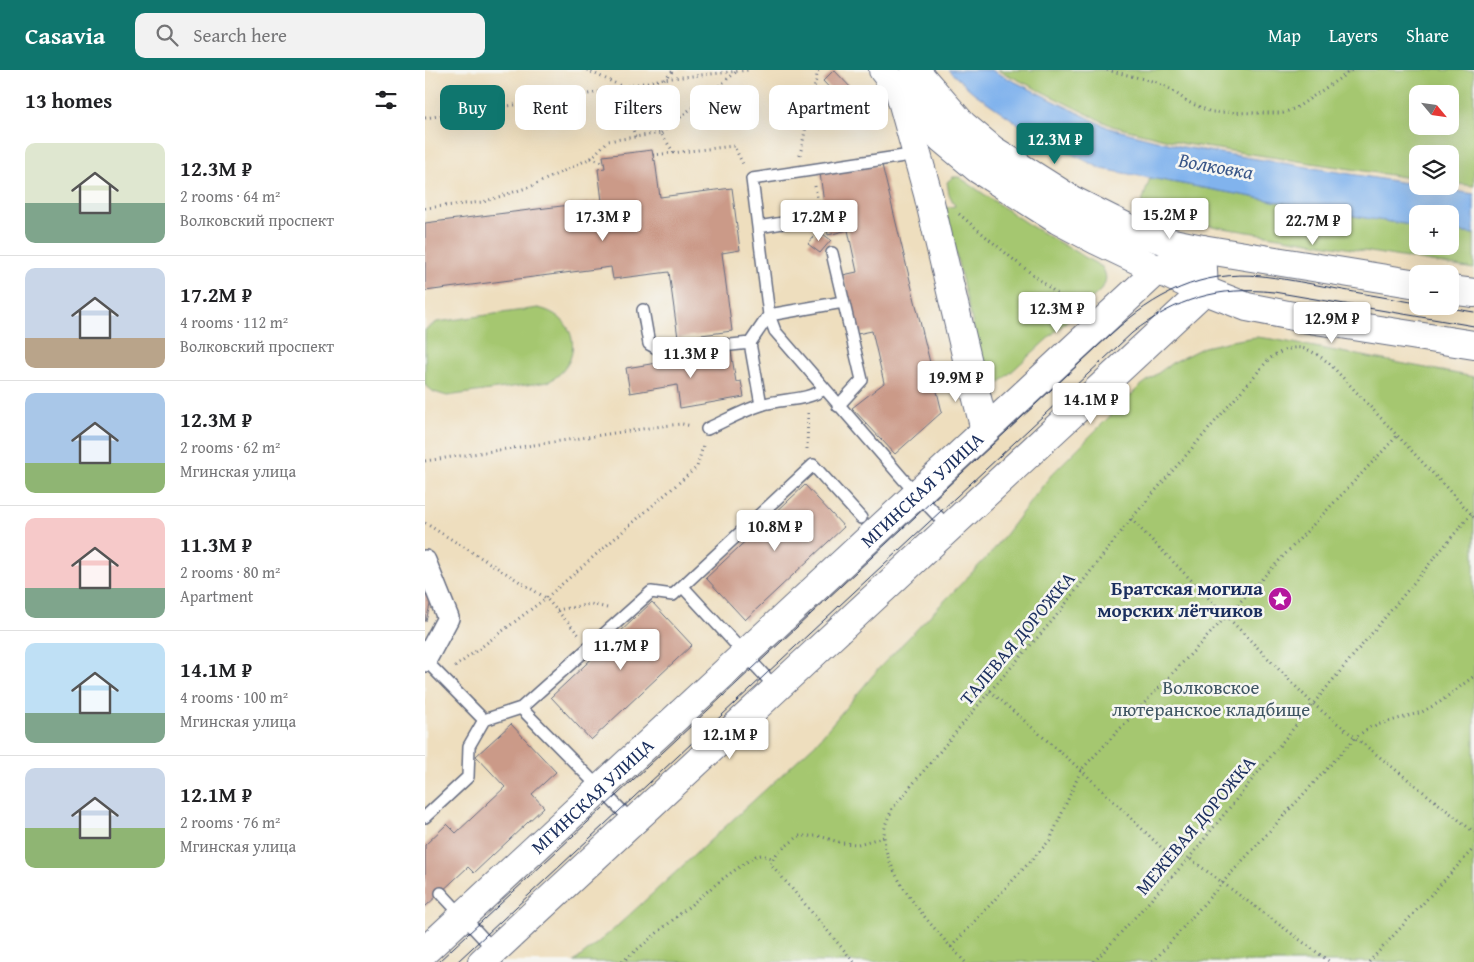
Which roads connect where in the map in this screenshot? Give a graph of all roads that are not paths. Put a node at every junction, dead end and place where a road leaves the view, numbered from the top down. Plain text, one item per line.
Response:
1 (899, 77) edge
2 (917, 154) junction
3 (821, 217) dead end
4 (758, 227) junction
5 (1201, 249) junction
6 (832, 253) dead end
7 (1158, 270) junction
8 (1409, 283) edge
9 (1204, 291) junction
10 (1459, 292) edge
11 (1474, 294) edge
12 (843, 302) junction
13 (643, 310) dead end
14 (769, 315) junction
15 (750, 343) junction
16 (1474, 345) edge
17 (824, 389) junction
18 (761, 405) junction
19 (838, 406) junction
20 (707, 429) road end
21 (985, 430) junction
22 (917, 493) junction
23 (861, 518) dead end
24 (949, 528) junction
25 (425, 560) edge
26 (683, 586) junction
27 (744, 654) junction
28 (425, 660) edge
29 (776, 688) junction
30 (521, 708) junction
31 (484, 720) junction
32 (601, 787) junction
33 (425, 817) edge
34 (633, 822) junction
35 (441, 893) dead end
36 (463, 916) junction
37 (425, 951) edge
38 (488, 956) edge

1 - 2 street
1 - 5 street
1 - 7 street
2 - 4 lane
2 - 21 street
3 - 4 lane
4 - 14 lane
5 - 7 street, МГИНСКАЯ УЛИЦА
5 - 8 street
5 - 9 street
6 - 12 lane
7 - 9 street
7 - 21 street, МГИНСКАЯ УЛИЦА
9 - 16 street
9 - 24 street
10 - 11 street
12 - 14 lane
12 - 19 lane
13 - 15 lane
14 - 15 lane
14 - 17 lane
15 - 18 lane
17 - 18 lane
17 - 19 lane
18 - 20 lane
19 - 22 lane
21 - 22 street, МГИНСКАЯ УЛИЦА
22 - 24 lane
22 - 27 street, МГИНСКАЯ УЛИЦА
23 - 26 lane
24 - 29 street
25 - 28 street
26 - 27 lane
26 - 30 lane
27 - 29 lane
27 - 32 street, МГИНСКАЯ УЛИЦА
28 - 31 lane
29 - 34 street
30 - 31 lane
30 - 32 lane
31 - 33 lane
32 - 34 lane
32 - 36 street, МГИНСКАЯ УЛИЦА
34 - 38 street
35 - 36 lane
36 - 37 street, МГИНСКАЯ УЛИЦА
36 - 38 lane

